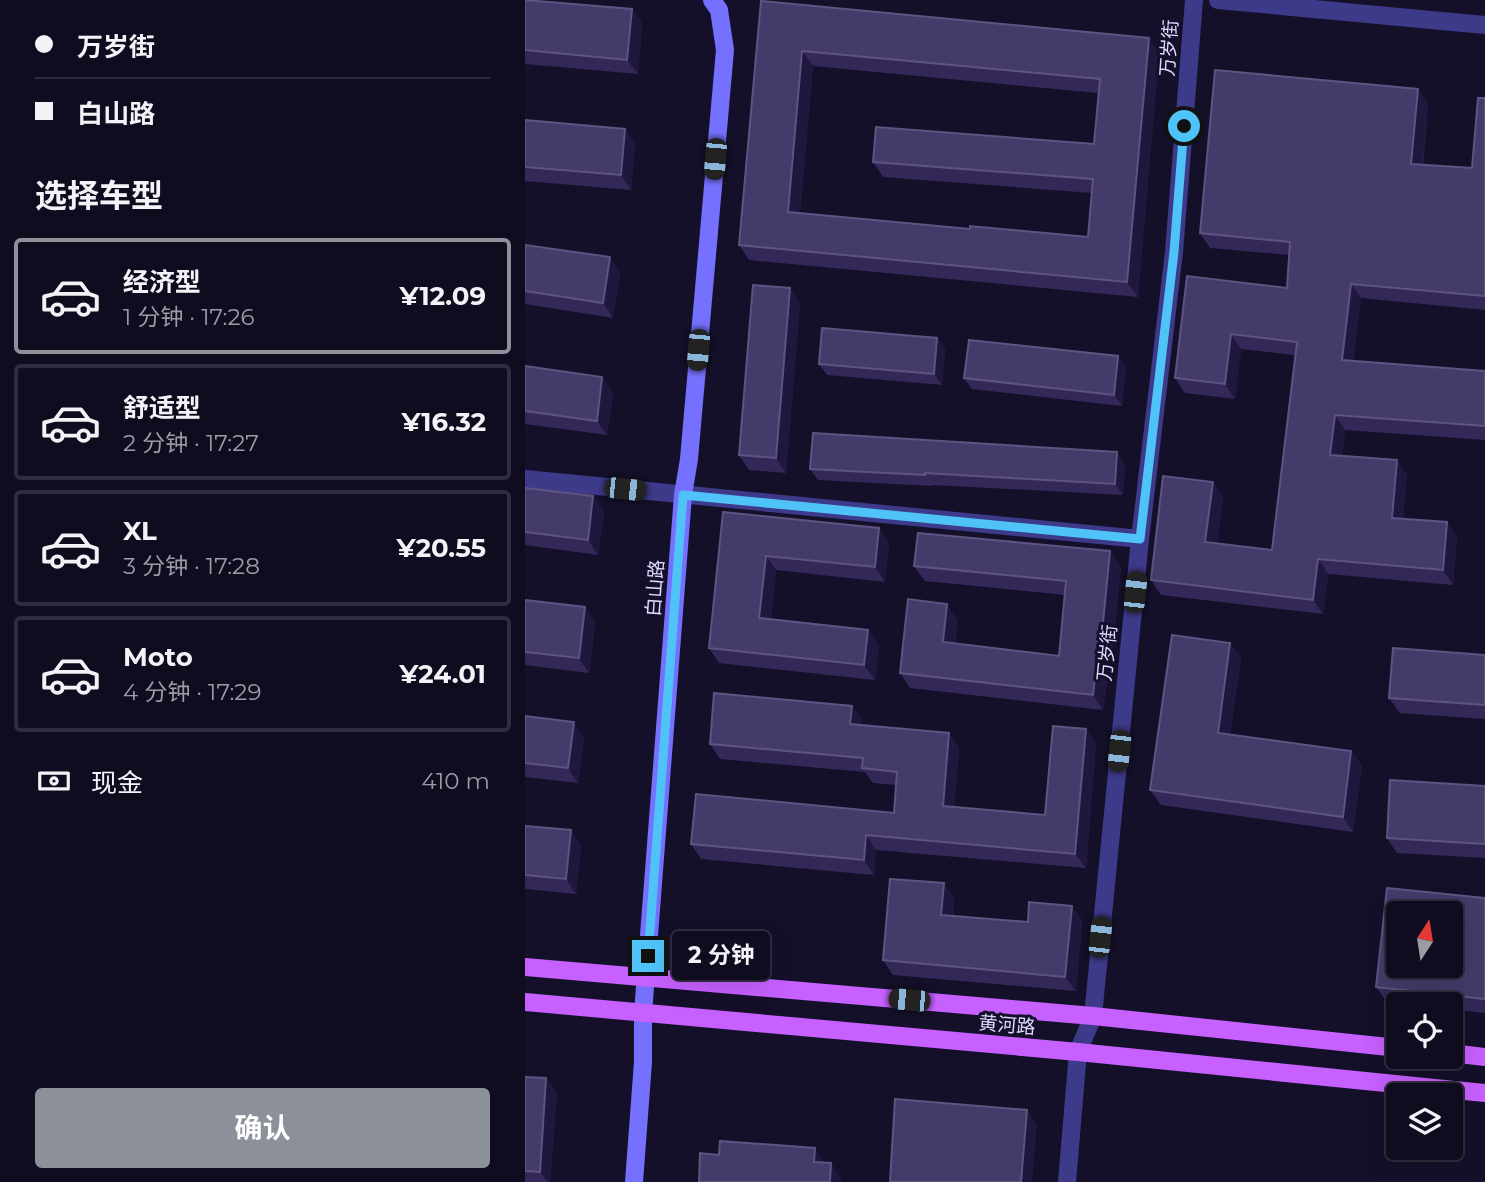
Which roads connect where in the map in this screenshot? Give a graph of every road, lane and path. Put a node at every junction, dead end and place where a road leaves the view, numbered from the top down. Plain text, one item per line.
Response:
1 (712, 0) edge
2 (1193, 0) edge
3 (1218, 0) edge
4 (1485, 26) edge
5 (525, 479) edge
6 (683, 495) junction
7 (1140, 539) junction
8 (525, 967) edge
9 (646, 978) junction
10 (525, 1002) edge
11 (643, 1013) junction
12 (1093, 1016) junction
13 (1386, 1047) edge
14 (1078, 1052) junction
15 (1463, 1054) edge
16 (1485, 1057) edge
17 (1485, 1093) edge
18 (634, 1182) edge
19 (1067, 1182) edge

1 - 6 main road, 白山路
2 - 7 street, 万岁街
3 - 4 street
5 - 6 street
6 - 7 street
6 - 9 main road, 白山路
7 - 12 street, 万岁街
8 - 9 main road, 黄河路
9 - 11 main road, 白山路
9 - 12 main road, 黄河路
10 - 11 main road, 黄河路
11 - 14 main road, 黄河路
11 - 18 main road, 白山路
12 - 13 main road, 黄河路
12 - 14 street, 万岁街
14 - 17 main road, 黄河路
14 - 19 street, 万岁街
15 - 16 main road

